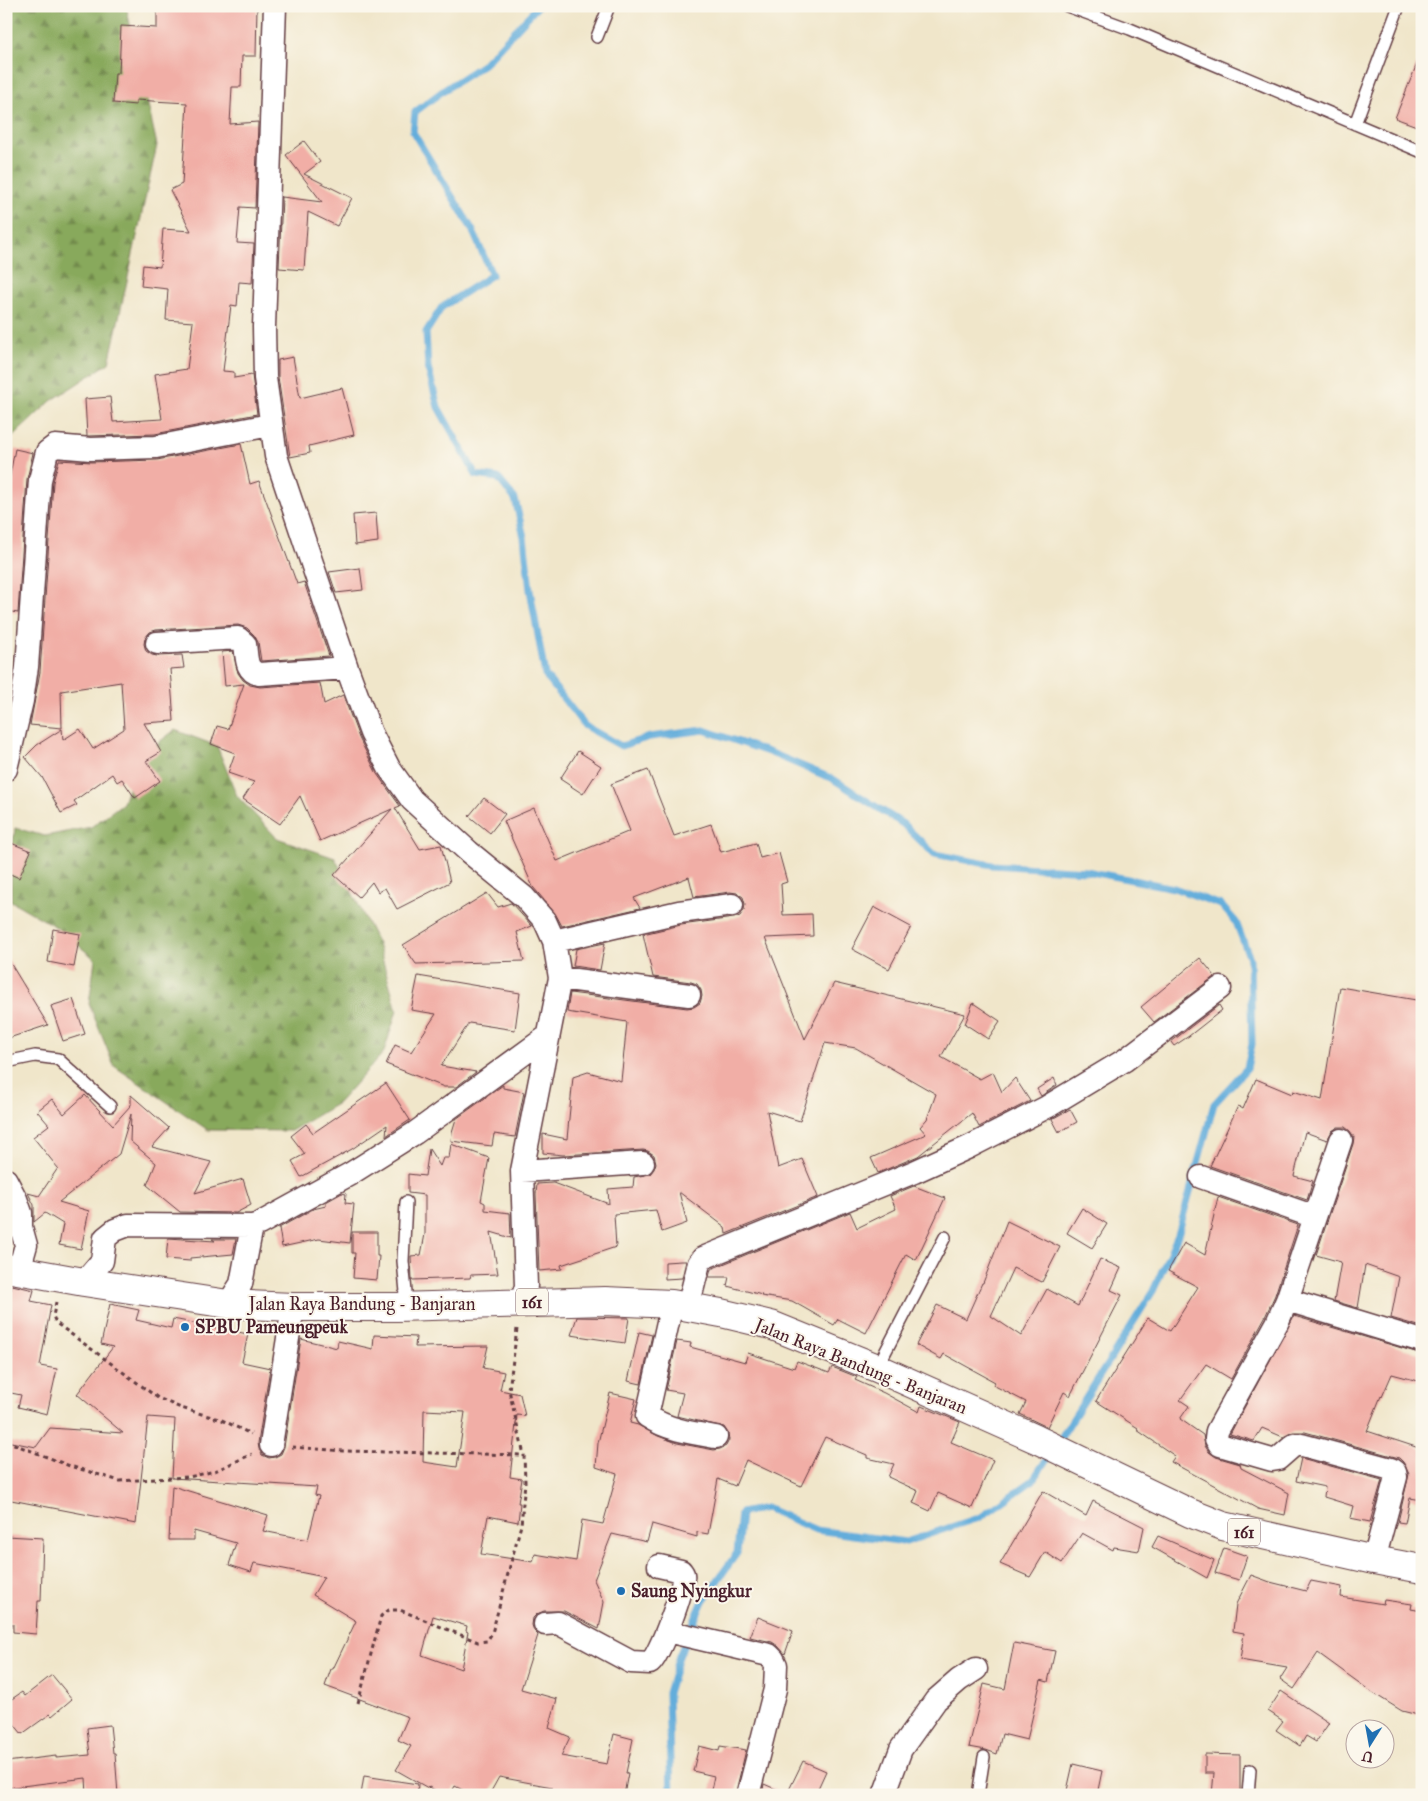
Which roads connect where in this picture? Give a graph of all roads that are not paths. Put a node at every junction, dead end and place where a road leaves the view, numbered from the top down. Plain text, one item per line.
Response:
1 (275, 6) edge
2 (609, 6) edge
3 (1067, 6) edge
4 (1399, 6) edge
5 (597, 37) dead end
6 (1355, 124) junction
7 (1422, 152) edge
8 (270, 425) junction
9 (157, 643) dead end
10 (347, 668) junction
11 (6, 769) edge
12 (732, 904) dead end
13 (554, 941) junction
14 (560, 978) junction
15 (1220, 988) dead end
16 (688, 995) dead end
17 (548, 1036) junction
18 (6, 1062) edge
19 (110, 1106) dead end
20 (1341, 1140) dead end
21 (643, 1163) dead end
22 (522, 1170) junction
23 (1201, 1177) dead end
24 (6, 1180) edge
25 (406, 1202) dead end
26 (1315, 1217) junction
27 (252, 1226) junction
28 (946, 1237) dead end
29 (13, 1269) edge
30 (72, 1280) junction
31 (1287, 1300) junction
32 (521, 1303) junction
33 (228, 1304) junction
34 (397, 1306) junction
35 (680, 1306) junction
36 (293, 1307) junction
37 (1422, 1341) edge
38 (877, 1368) junction
39 (716, 1437) dead end
40 (271, 1445) road end
41 (1374, 1560) junction
42 (659, 1566) dead end
43 (1422, 1569) edge
44 (545, 1624) dead end
45 (670, 1632) junction
46 (976, 1669) dead end
47 (984, 1757) dead end
48 (1250, 1770) dead end
49 (748, 1795) edge
50 (884, 1795) edge
51 (978, 1795) edge
52 (1248, 1795) edge

1 - 8 street
2 - 5 lane
3 - 6 lane
4 - 6 lane
6 - 7 lane
8 - 10 street
8 - 11 street
9 - 10 street
10 - 13 street
12 - 13 street
13 - 14 street
14 - 16 street
14 - 17 street
15 - 35 street
17 - 22 street
17 - 27 street
18 - 19 lane
20 - 26 street
21 - 22 street
22 - 32 street
23 - 26 street
24 - 29 street
25 - 34 lane
26 - 31 street
27 - 30 street
27 - 33 street
28 - 38 lane
29 - 30 main road, Jalan Raya Bandung - Banjaran / 161
30 - 33 main road, Jalan Raya Bandung - Banjaran / 161
31 - 37 street
31 - 41 street
32 - 34 main road, Jalan Raya Bandung - Banjaran / 161
32 - 35 main road, Jalan Raya Bandung - Banjaran / 161
33 - 36 main road, Jalan Raya Bandung - Banjaran / 161
34 - 36 main road, Jalan Raya Bandung - Banjaran / 161
35 - 38 main road, Jalan Raya Bandung - Banjaran / 161
35 - 39 street
36 - 40 street
38 - 41 main road, Jalan Raya Bandung - Banjaran / 161
41 - 43 main road, Jalan Raya Bandung - Banjaran / 161
42 - 45 street
44 - 45 street
45 - 49 street
46 - 50 street
47 - 51 lane
48 - 52 lane

